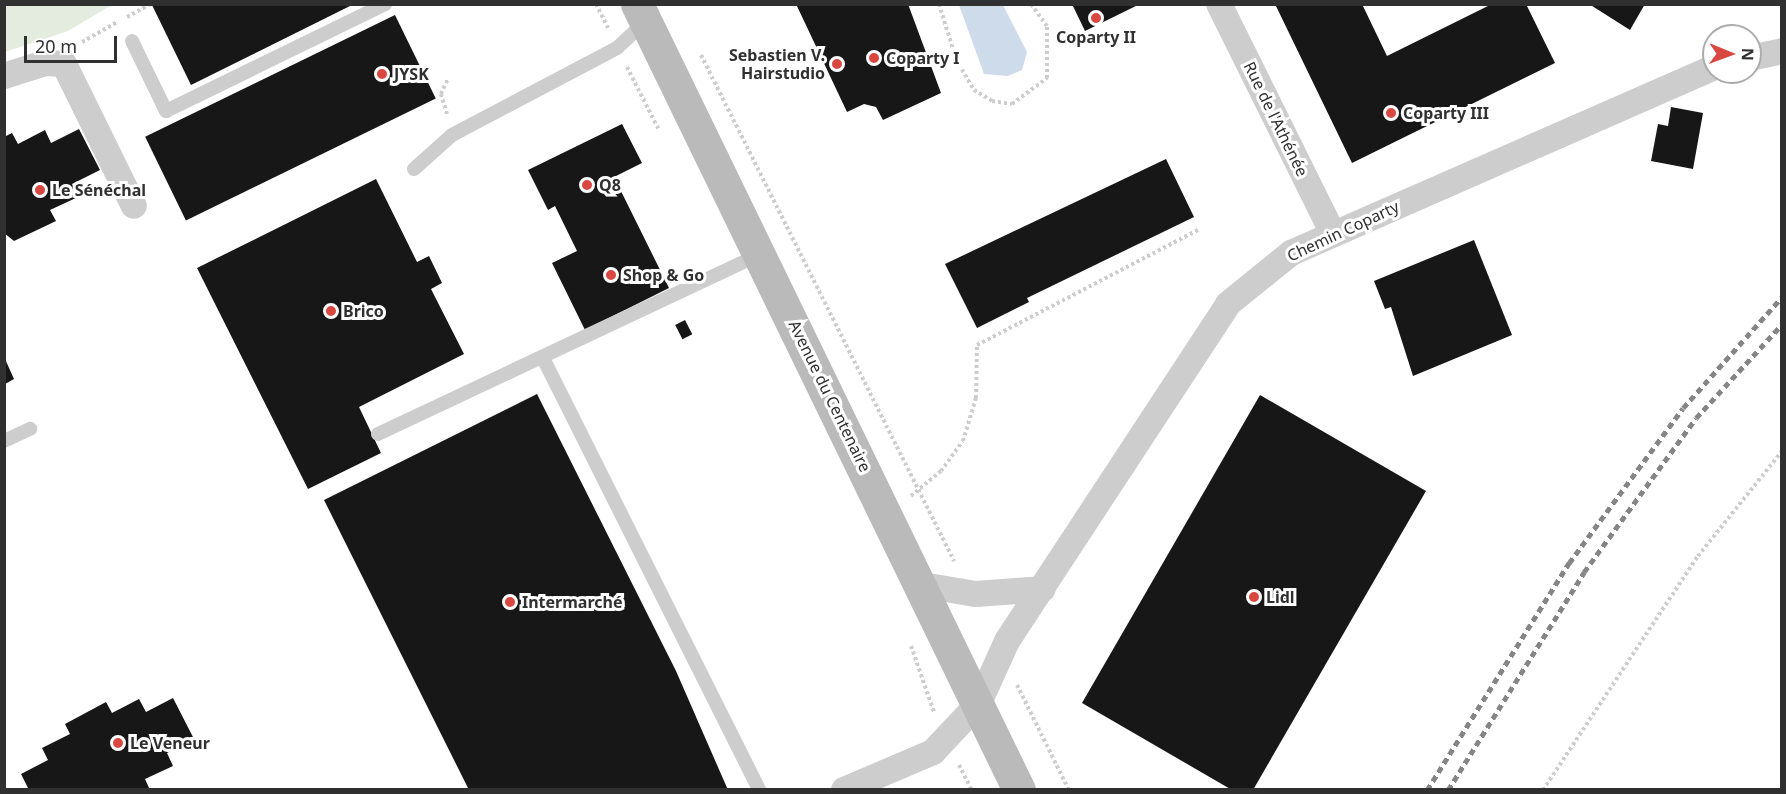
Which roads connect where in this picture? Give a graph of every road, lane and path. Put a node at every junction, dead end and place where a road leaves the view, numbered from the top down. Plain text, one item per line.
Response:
1 (150, 4) edge
2 (385, 4) edge
3 (939, 4) edge
4 (1031, 4) edge
5 (1220, 4) edge
6 (641, 13) edge
7 (132, 41) dead end
8 (697, 47) dead end
9 (1782, 51) edge
10 (1762, 55) edge
11 (45, 63) junction
12 (1702, 72) edge
13 (4, 76) edge
14 (448, 78) dead end
15 (441, 94) dead end
16 (414, 168) dead end
17 (134, 207) dead end
18 (1200, 229) dead end
19 (1333, 234) junction
20 (761, 254) junction
21 (543, 358) junction
22 (30, 429) dead end
23 (378, 434) dead end
24 (4, 441) edge
25 (1782, 451) edge
26 (919, 490) junction
27 (922, 585) junction
28 (1043, 589) junction
29 (970, 593) junction
30 (1001, 653) junction
31 (979, 703) junction
32 (759, 789) edge
33 (844, 789) edge
34 (1019, 789) edge
35 (1069, 789) edge
36 (1544, 789) edge

1 - 11 path
2 - 7 lane
3 - 4 path
5 - 19 street, Rue de l'Athénée
6 - 16 lane
6 - 20 main road, Avenue du Centenaire
8 - 26 path
9 - 10 street
11 - 13 street
11 - 17 street
12 - 19 street, Chemin Coparty
14 - 15 path
18 - 26 path
19 - 28 street, Chemin Coparty
20 - 21 lane
20 - 27 main road, Avenue du Centenaire
21 - 23 lane
21 - 32 lane
22 - 24 lane
25 - 36 path
26 - 29 path
27 - 29 street
27 - 31 main road, Avenue du Centenaire
28 - 29 street
28 - 30 street, Chemin Coparty
30 - 31 street, Chemin Coparty
30 - 35 path
31 - 33 street, Chemin Coparty
31 - 34 main road, Avenue du Centenaire

